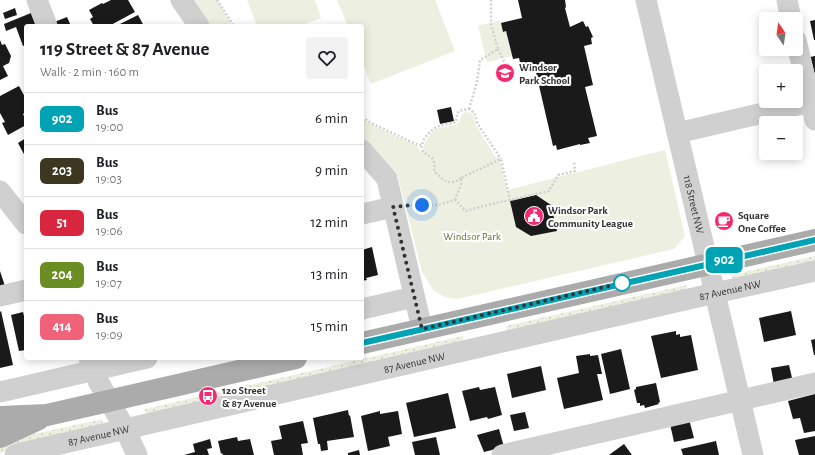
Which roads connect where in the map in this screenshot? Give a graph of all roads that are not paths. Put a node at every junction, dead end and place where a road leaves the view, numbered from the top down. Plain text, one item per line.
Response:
1 (37, 0) edge
2 (182, 0) edge
3 (646, 0) edge
4 (787, 0) edge
5 (790, 12) edge
6 (46, 24) edge
7 (198, 24) edge
8 (800, 56) edge
9 (813, 108) edge
10 (677, 133) junction
11 (364, 152) edge
12 (0, 191) edge
13 (393, 207) junction
14 (364, 214) edge
15 (24, 221) edge
16 (815, 240) edge
17 (708, 264) junction
18 (815, 271) edge
19 (24, 290) edge
20 (715, 293) junction
21 (0, 296) edge
22 (414, 297) junction
23 (364, 309) edge
24 (422, 329) junction
25 (364, 343) edge
26 (129, 360) edge
27 (287, 360) edge
28 (92, 364) edge
29 (815, 383) edge
30 (0, 392) edge
31 (109, 400) junction
32 (740, 400) junction
33 (47, 415) junction
34 (0, 417) edge
35 (125, 429) junction
36 (0, 437) edge
37 (15, 455) edge
38 (137, 455) edge
39 (502, 455) edge
40 (753, 455) edge

1 - 6 street
2 - 7 street
3 - 10 street, 118 Street NW
4 - 5 street
8 - 9 street
9 - 10 street
10 - 17 street, 118 Street NW
11 - 13 street
12 - 15 street
13 - 14 street
13 - 22 street
16 - 17 main road
17 - 20 street, 118 Street NW
17 - 24 main road
18 - 20 street, 87 Avenue NW
19 - 21 street
20 - 32 street, 118 Street NW
20 - 35 street, 87 Avenue NW
22 - 23 street
22 - 24 street
24 - 25 main road
26 - 28 street
27 - 31 main road
28 - 30 street
28 - 31 street
29 - 32 street
31 - 33 main road
31 - 35 street
32 - 39 street
32 - 40 street, 118 Street NW
33 - 34 main road
33 - 36 main road
35 - 37 street, 87 Avenue NW
35 - 38 street

